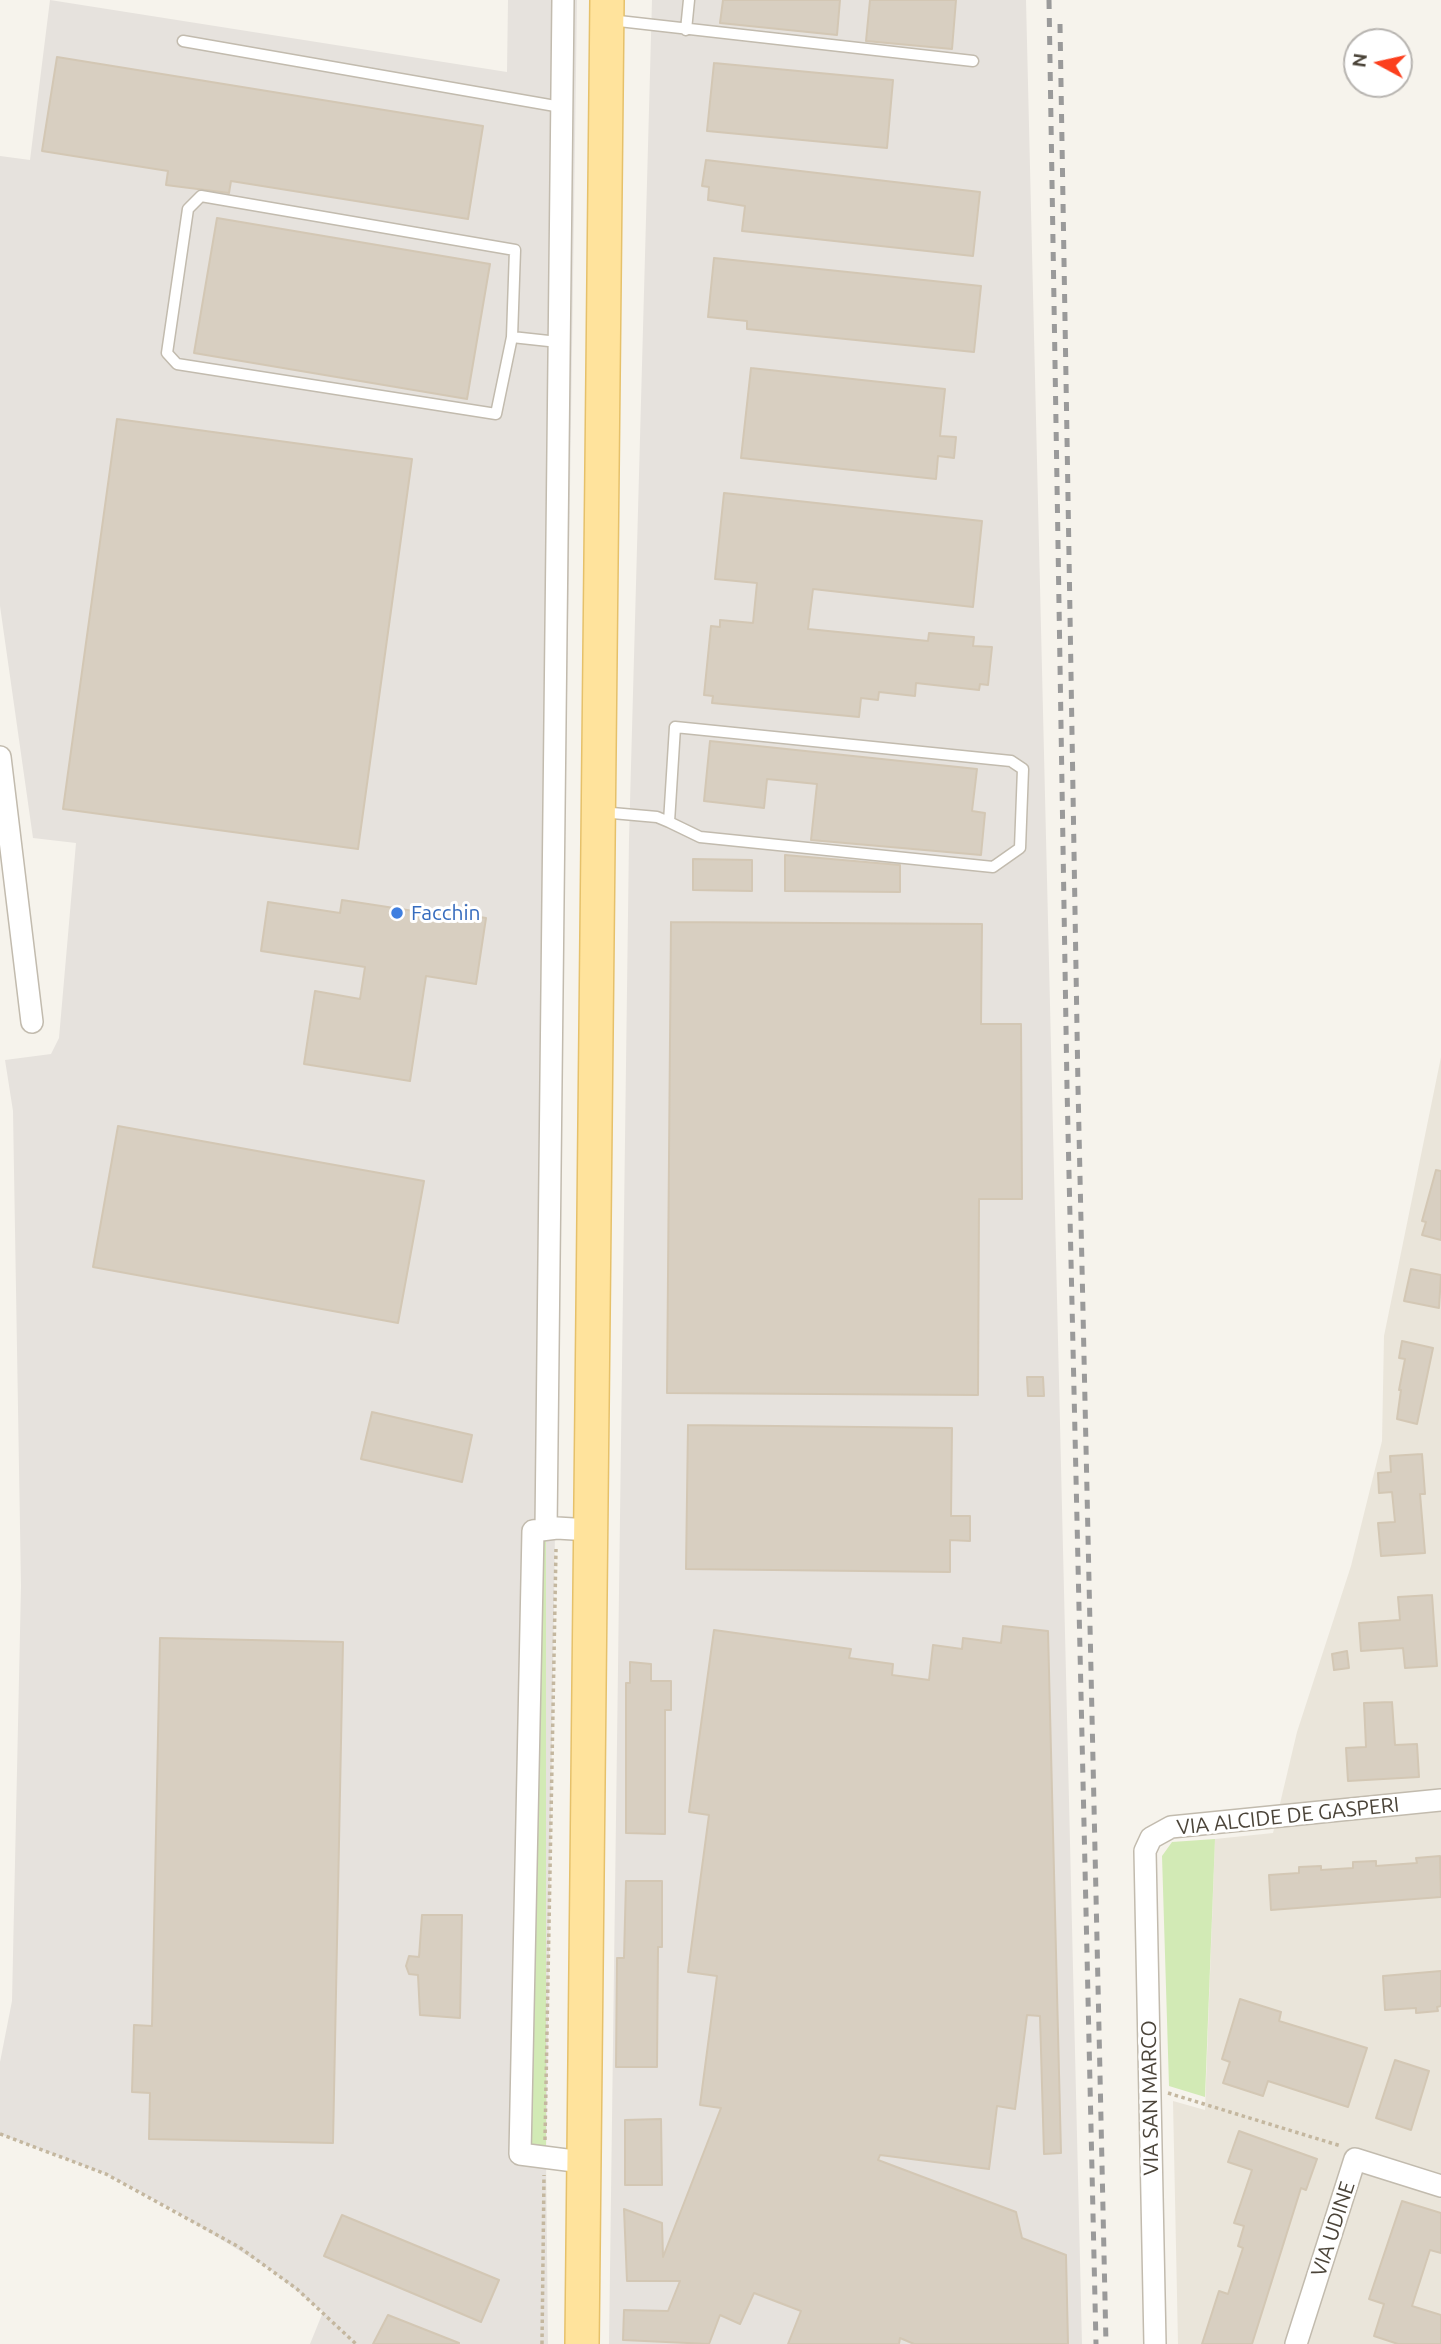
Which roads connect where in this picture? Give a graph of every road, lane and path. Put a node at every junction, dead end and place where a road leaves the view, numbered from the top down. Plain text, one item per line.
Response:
1 (563, 0) edge
2 (688, 0) edge
3 (607, 10) edge
4 (686, 30) junction
5 (183, 40) dead end
6 (972, 61) dead end
7 (561, 107) junction
8 (512, 337) junction
9 (558, 342) junction
10 (0, 757) edge
11 (599, 812) junction
12 (669, 822) junction
13 (32, 1022) dead end
14 (546, 1529) junction
15 (590, 1530) junction
16 (1441, 1800) edge
17 (1145, 1851) joint
18 (1149, 2087) junction
19 (0, 2134) edge
20 (1355, 2160) junction
21 (582, 2162) junction
22 (1441, 2186) edge
23 (356, 2344) edge
24 (582, 2344) edge
25 (1155, 2344) edge
26 (1296, 2344) edge

1 - 7 street
2 - 4 lane
3 - 4 lane
3 - 11 main road
4 - 6 lane
5 - 7 lane
7 - 9 street
8 - 8 lane
8 - 9 lane
9 - 14 street
10 - 13 street
11 - 12 lane
11 - 15 main road
12 - 12 lane
14 - 15 street
14 - 21 street
15 - 21 main road
16 - 17 street, VIA ALCIDE DE GASPERI
17 - 18 street, VIA SAN MARCO
18 - 20 path
18 - 25 street, VIA SAN MARCO
19 - 23 path
20 - 22 street, VIA UDINE
20 - 26 street, VIA UDINE
21 - 24 main road

